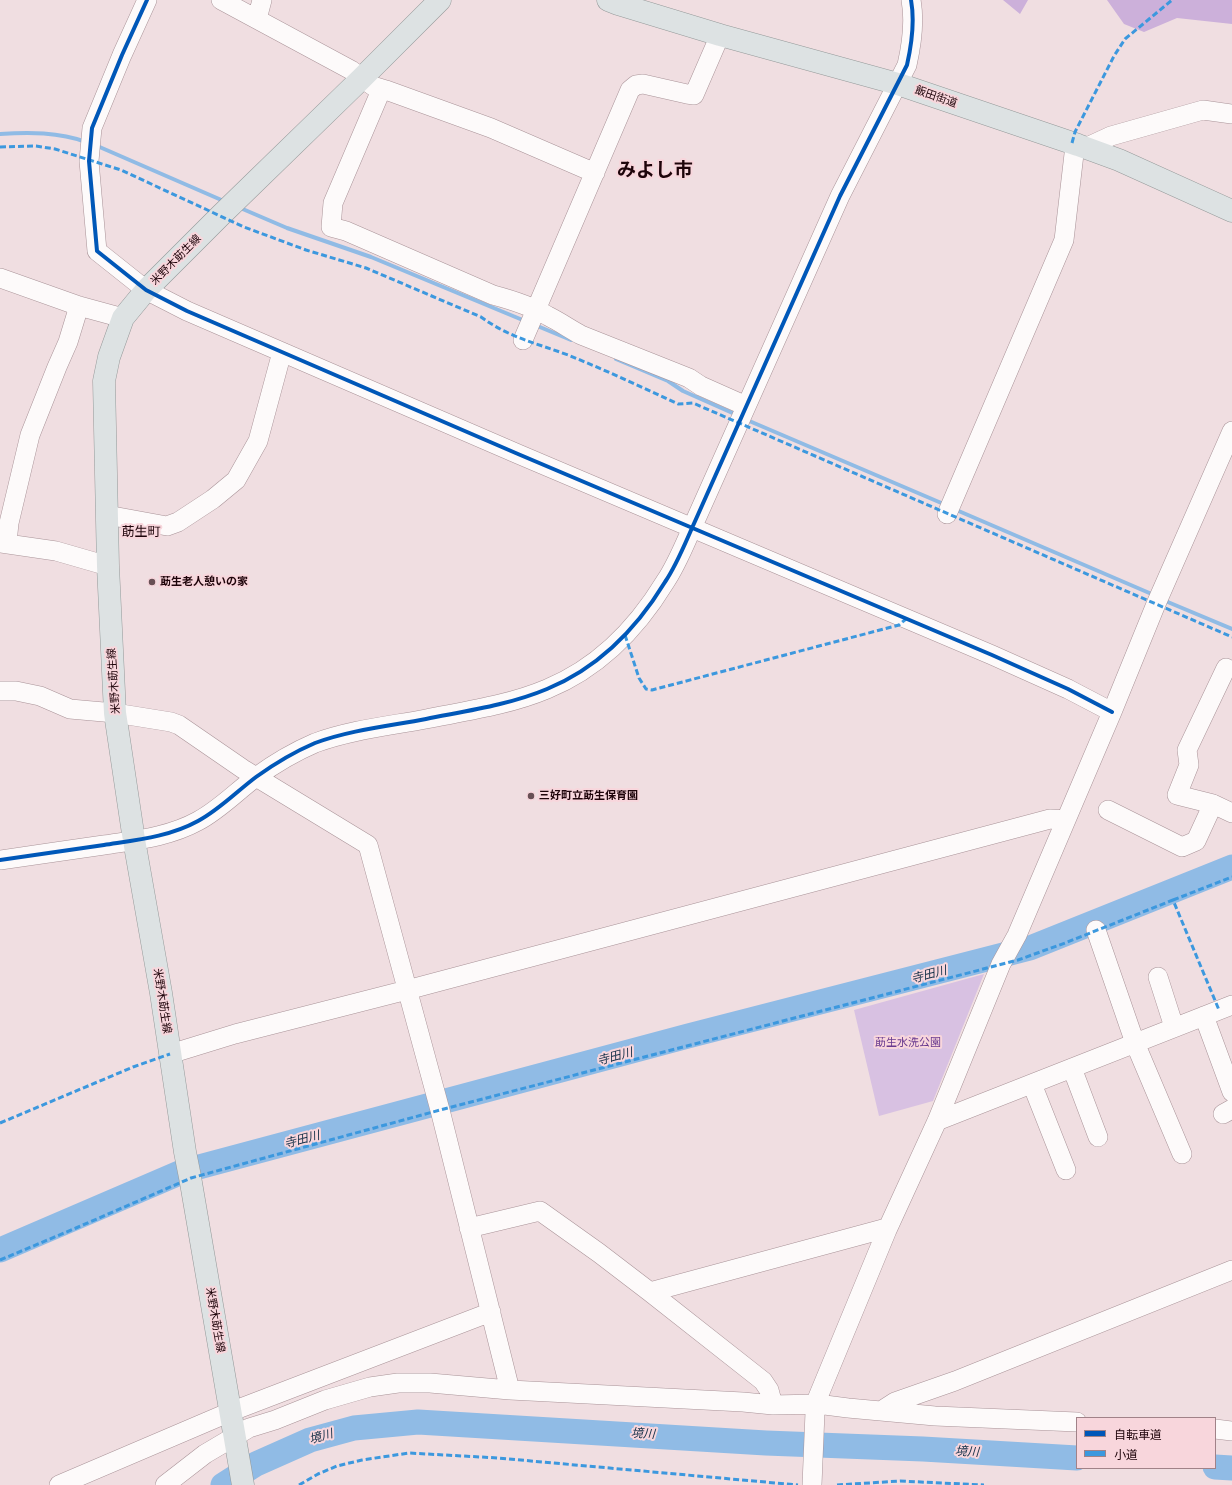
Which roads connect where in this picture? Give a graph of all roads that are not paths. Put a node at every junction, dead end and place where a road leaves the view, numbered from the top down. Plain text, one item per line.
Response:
1 (147, 0) edge
2 (221, 0) edge
3 (262, 0) edge
4 (440, 0) edge
5 (608, 0) edge
6 (911, 0) edge
7 (257, 19) junction
8 (720, 35) junction
9 (371, 84) junction
10 (898, 84) junction
11 (1232, 114) edge
12 (1081, 147) junction
13 (595, 173) junction
14 (1232, 211) edge
15 (0, 278) edge
16 (146, 290) junction
17 (79, 306) junction
18 (535, 312) junction
19 (123, 318) junction
20 (524, 338) dead end
21 (282, 352) junction
22 (746, 406) junction
23 (1232, 431) edge
24 (947, 514) dead end
25 (107, 515) junction
26 (692, 528) junction
27 (3, 543) edge
28 (108, 566) junction
29 (1226, 668) dead end
30 (0, 691) edge
31 (1112, 712) junction
32 (115, 713) junction
33 (256, 777) junction
34 (1212, 804) junction
35 (1108, 810) dead end
36 (1232, 813) edge
37 (1066, 820) junction
38 (134, 840) junction
39 (0, 860) edge
40 (1096, 930) dead end
41 (1158, 977) dead end
42 (407, 990) junction
43 (1232, 1005) edge
44 (1204, 1016) junction
45 (1174, 1028) junction
46 (1135, 1043) junction
47 (170, 1054) junction
48 (1072, 1068) junction
49 (1032, 1084) junction
50 (1232, 1092) edge
51 (936, 1121) junction
52 (1098, 1137) dead end
53 (1182, 1154) dead end
54 (1066, 1170) dead end
55 (469, 1228) junction
56 (887, 1230) junction
57 (1232, 1270) edge
58 (650, 1292) junction
59 (491, 1312) junction
60 (510, 1390) junction
61 (773, 1405) junction
62 (816, 1408) junction
63 (881, 1411) junction
64 (230, 1412) junction
65 (1076, 1422) edge
66 (1216, 1429) edge
67 (1232, 1431) edge
68 (235, 1437) junction
69 (812, 1481) edge
70 (59, 1485) edge
71 (165, 1485) edge
72 (243, 1485) edge

1 - 16 street
2 - 7 street
3 - 7 street
4 - 9 main road, 米野木莇生線
5 - 8 main road, 飯田街道
6 - 10 street
7 - 9 street
8 - 10 main road, 飯田街道
8 - 13 street
9 - 13 street
9 - 16 main road, 米野木莇生線
9 - 18 street
10 - 12 main road, 飯田街道
10 - 22 street
11 - 12 street
12 - 14 main road, 飯田街道
12 - 24 street
13 - 18 street
15 - 17 street
16 - 19 main road, 米野木莇生線
16 - 21 street
17 - 19 street
17 - 27 street
18 - 20 street
18 - 22 street
19 - 25 main road, 米野木莇生線
21 - 25 street
21 - 26 street
22 - 26 street
23 - 31 street
25 - 28 main road, 米野木莇生線
26 - 31 street
26 - 33 street
27 - 28 street
28 - 32 main road, 米野木莇生線
29 - 34 street
30 - 32 street
31 - 37 street
32 - 33 street
32 - 38 main road, 米野木莇生線
33 - 38 street
33 - 42 street
34 - 35 street
34 - 36 street
37 - 42 street
37 - 51 street
38 - 39 street
38 - 47 main road, 米野木莇生線
40 - 46 street
41 - 45 street
42 - 47 street
42 - 55 street
43 - 44 street
44 - 45 street
44 - 50 street
45 - 46 street
46 - 48 street
46 - 53 street
47 - 64 main road, 米野木莇生線
48 - 49 street
48 - 52 street
49 - 51 street
49 - 54 street
51 - 56 street
55 - 58 street
55 - 59 street
56 - 58 street
56 - 62 street
57 - 63 street
58 - 61 street
59 - 60 street
59 - 64 street
60 - 61 street
60 - 68 street
61 - 62 street
62 - 63 street
62 - 69 street
63 - 65 street
64 - 68 main road, 米野木莇生線
64 - 70 street
66 - 67 street
68 - 71 street
68 - 72 main road, 米野木莇生線

